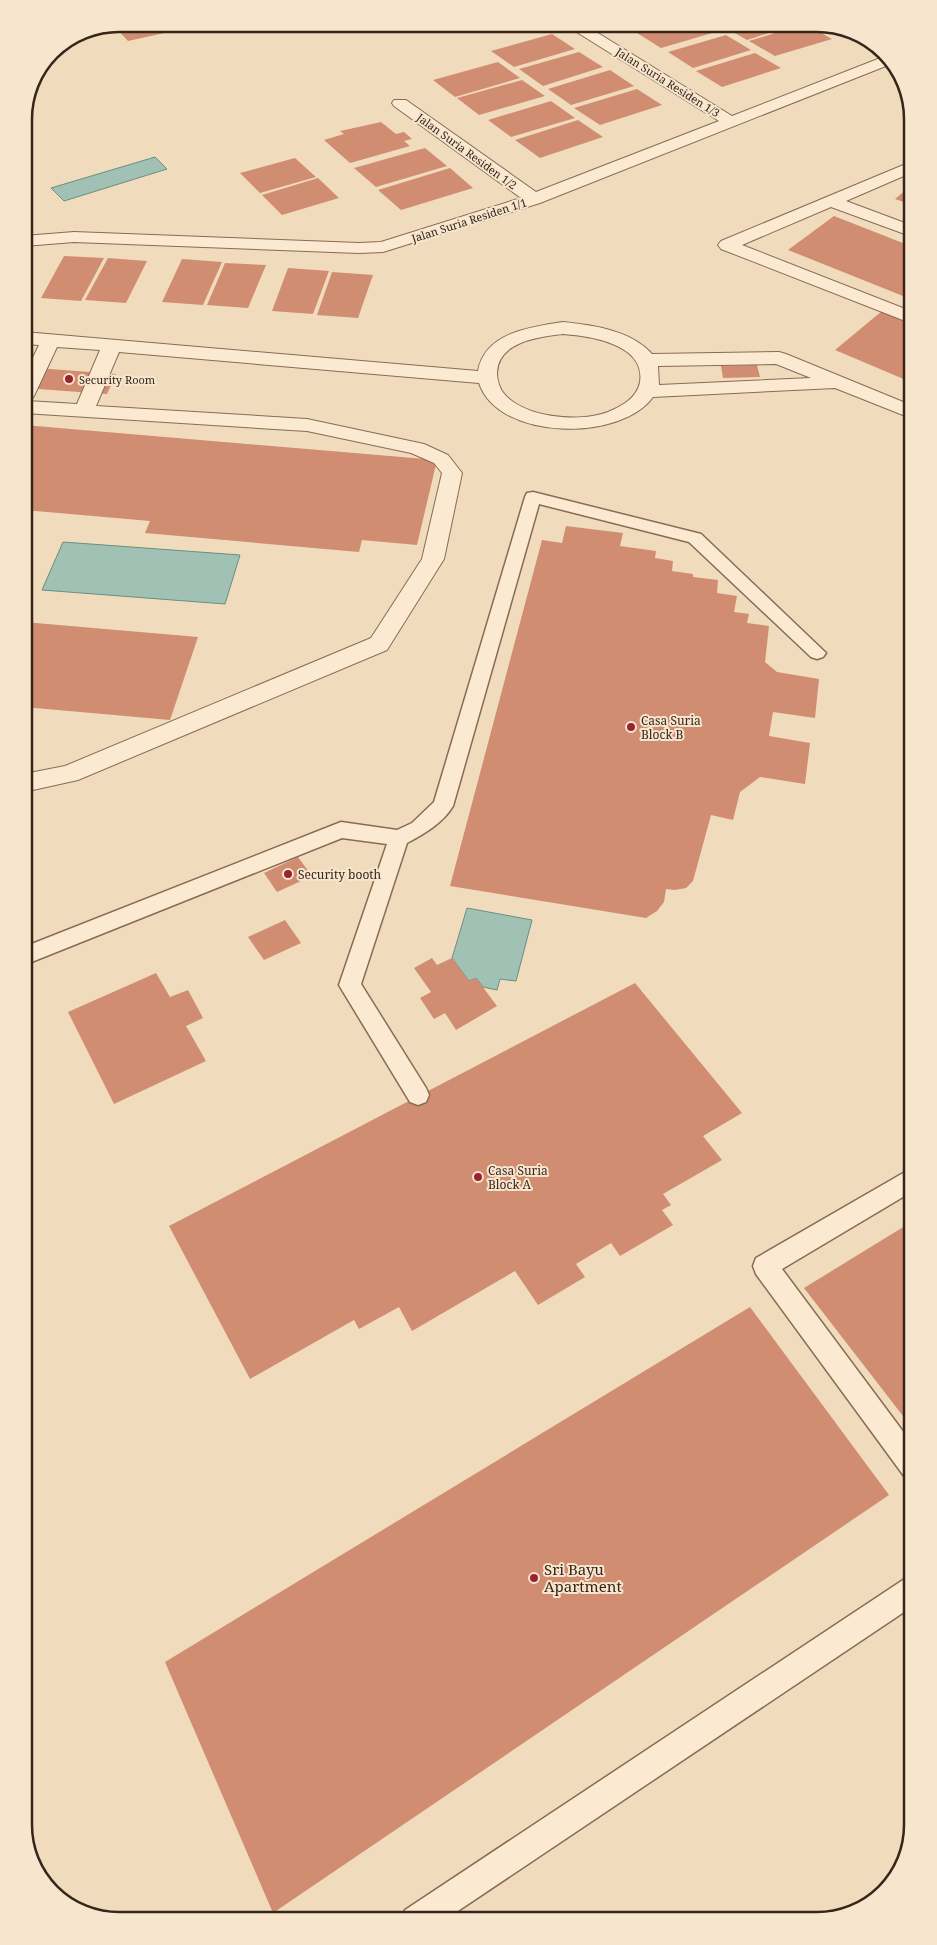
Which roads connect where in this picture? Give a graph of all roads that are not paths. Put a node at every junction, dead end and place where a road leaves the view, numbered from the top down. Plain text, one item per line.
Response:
1 (588, 33) edge
2 (882, 62) edge
3 (400, 103) dead end
4 (730, 121) junction
5 (904, 170) edge
6 (534, 198) junction
7 (831, 201) junction
8 (904, 229) edge
9 (33, 240) edge
10 (904, 314) edge
11 (33, 339) edge
12 (51, 340) junction
13 (112, 345) junction
14 (646, 360) junction
15 (33, 378) edge
16 (487, 378) junction
17 (840, 383) junction
18 (648, 391) junction
19 (33, 408) edge
20 (904, 409) edge
21 (84, 411) junction
22 (817, 653) dead end
23 (33, 781) edge
24 (399, 838) junction
25 (33, 953) edge
26 (418, 1094) dead end
27 (904, 1184) edge
28 (904, 1455) edge
29 (904, 1596) edge
30 (430, 1912) edge

1 - 4 street, Jalan Suria Residen 1/3
2 - 4 street, Jalan Suria Residen 1/1
3 - 6 street, Jalan Suria Residen 1/2
4 - 6 street, Jalan Suria Residen 1/1
5 - 7 street
6 - 9 street, Jalan Suria Residen 1/1
7 - 8 street
7 - 10 street
11 - 12 street
12 - 13 street
12 - 15 street
13 - 16 street
13 - 21 street
14 - 16 street
14 - 17 street
14 - 18 street
16 - 18 street
17 - 18 street
17 - 20 street
19 - 21 street
21 - 23 street
22 - 24 lane
24 - 25 lane
24 - 26 lane
27 - 28 lane
29 - 30 lane

